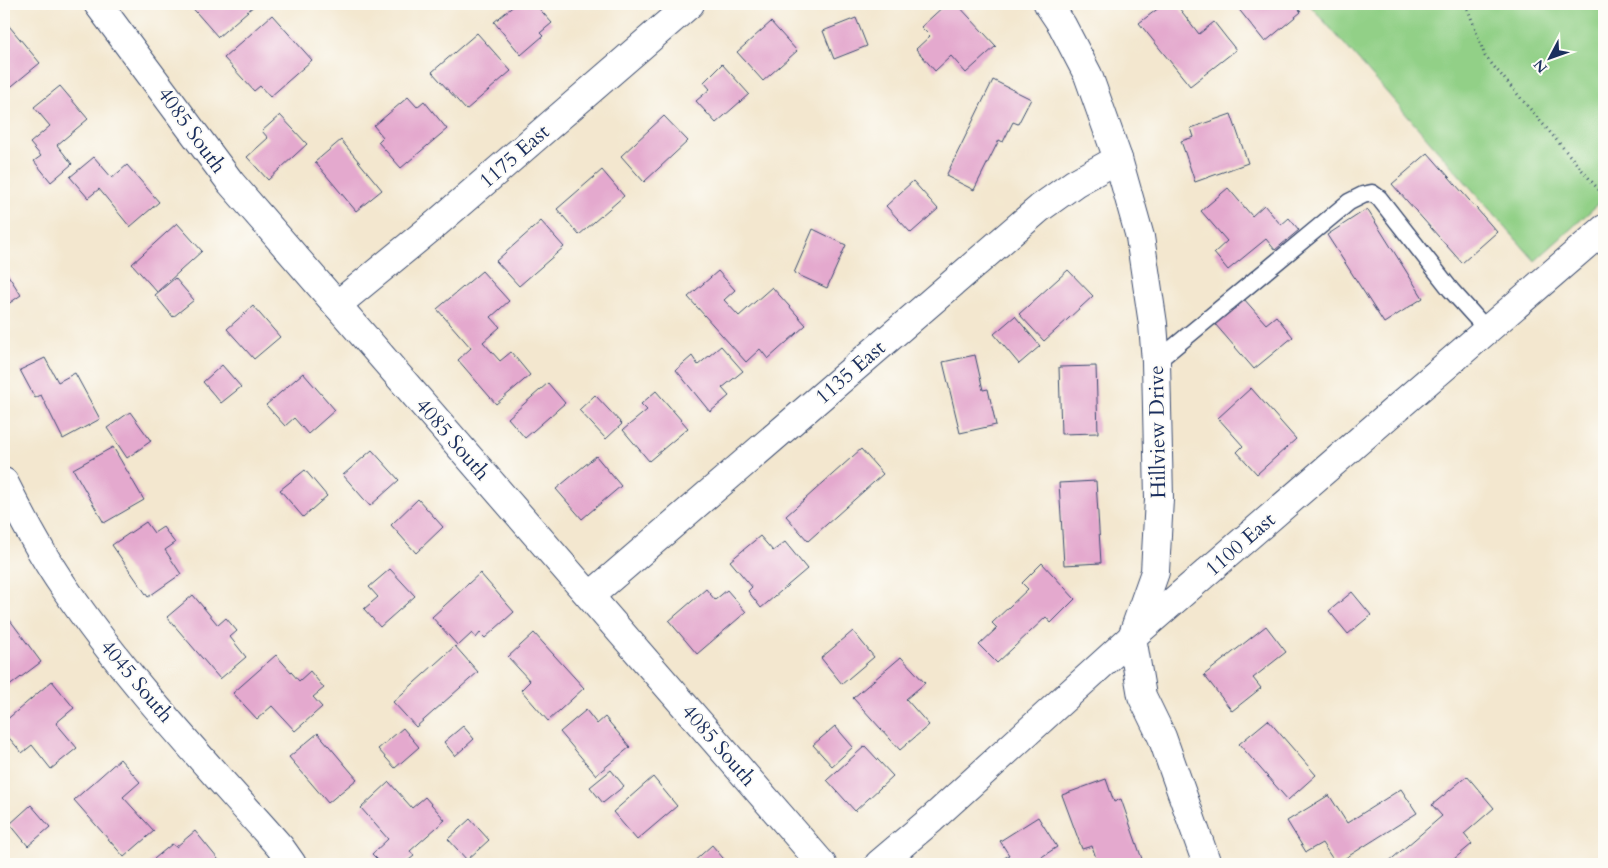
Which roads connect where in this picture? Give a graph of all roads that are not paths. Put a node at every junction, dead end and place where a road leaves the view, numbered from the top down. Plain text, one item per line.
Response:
1 (98, 4) edge
2 (690, 4) edge
3 (1048, 4) edge
4 (1118, 159) junction
5 (1604, 229) edge
6 (337, 306) junction
7 (1488, 331) junction
8 (1156, 362) junction
9 (4, 482) edge
10 (590, 596) junction
11 (1132, 637) junction
12 (292, 864) edge
13 (822, 864) edge
14 (879, 864) edge
15 (1207, 864) edge

1 - 6 street, 4085 South
2 - 6 street, 1175 East
3 - 4 street, Hillview Drive
4 - 8 street, Hillview Drive
4 - 10 street, 1135 East
5 - 7 street, 1100 East
6 - 10 street, 4085 South
7 - 8 lane
7 - 11 street, 1100 East
8 - 11 street, Hillview Drive
9 - 12 street, 4045 South
10 - 13 street, 4085 South
11 - 14 street, 1100 East
11 - 15 street, Hillview Drive

